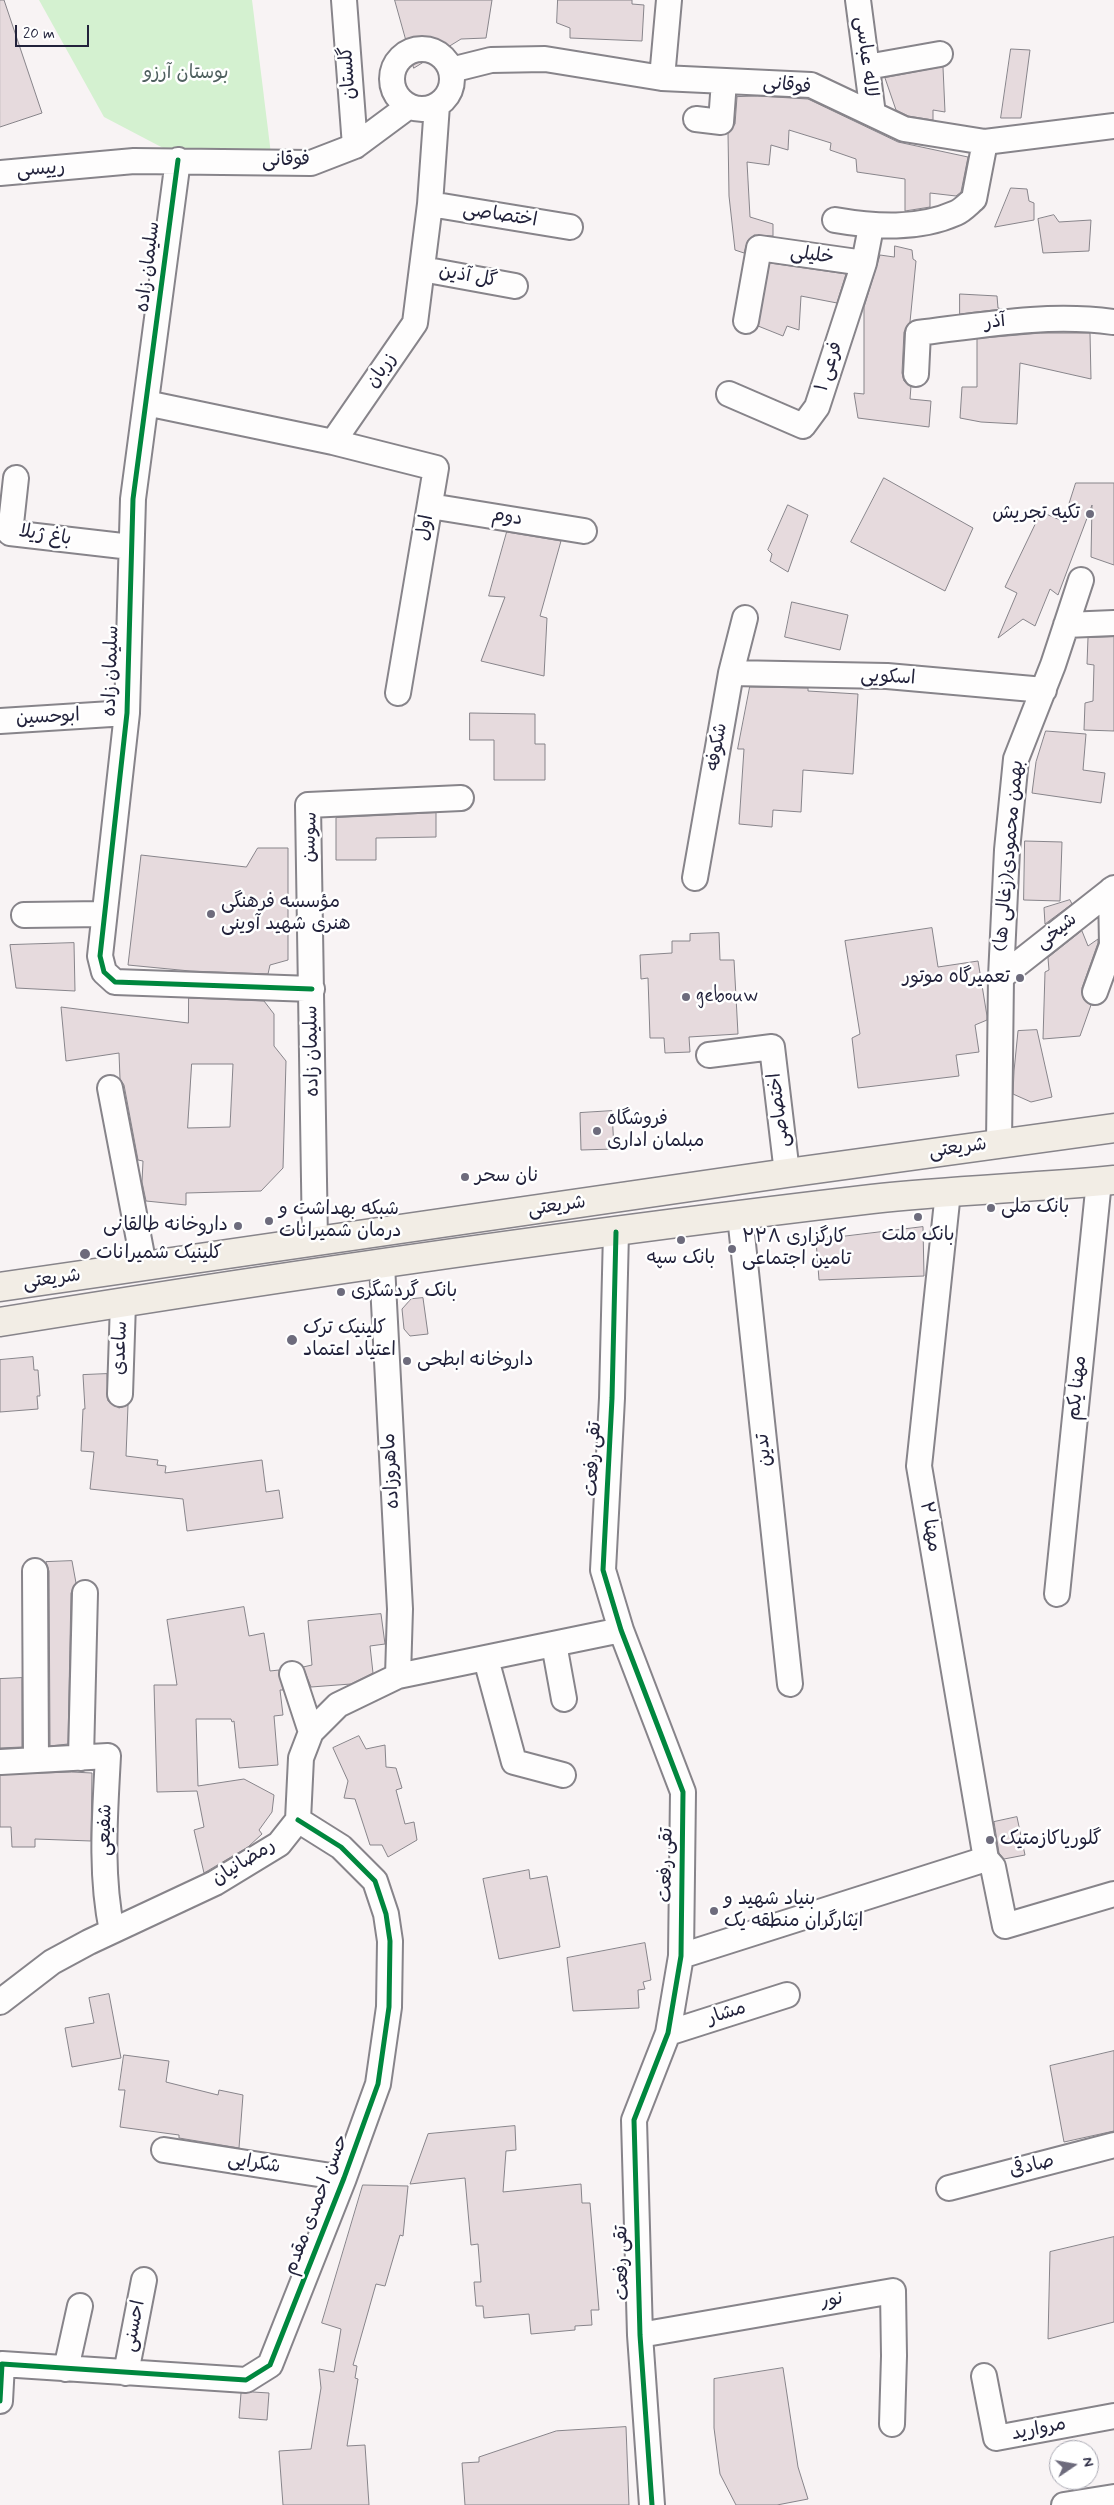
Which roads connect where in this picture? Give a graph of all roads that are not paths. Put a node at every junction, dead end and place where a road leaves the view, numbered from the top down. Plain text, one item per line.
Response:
1 (344, 0) edge
2 (668, 0) edge
3 (858, 0) edge
4 (940, 54) dead end
5 (867, 66) junction
6 (451, 70) junction
7 (662, 78) junction
8 (724, 81) junction
9 (438, 105) junction
10 (409, 106) junction
11 (872, 114) junction
12 (696, 119) dead end
13 (1114, 126) edge
14 (985, 142) junction
15 (355, 146) junction
16 (178, 160) junction
17 (81, 166) joint
18 (0, 173) edge
19 (430, 204) junction
20 (835, 220) dead end
21 (570, 227) dead end
22 (871, 227) junction
23 (864, 263) junction
24 (422, 269) junction
25 (515, 286) dead end
26 (746, 321) dead end
27 (1113, 322) edge
28 (916, 374) dead end
29 (730, 394) dead end
30 (146, 403) junction
31 (333, 442) junction
32 (16, 478) dead end
33 (430, 506) junction
34 (584, 530) dead end
35 (132, 547) junction
36 (1081, 580) dead end
37 (745, 618) dead end
38 (1114, 622) edge
39 (1066, 626) junction
40 (731, 673) junction
41 (1044, 690) junction
42 (398, 693) dead end
43 (127, 713) junction
44 (0, 721) edge
45 (461, 798) dead end
46 (695, 878) dead end
47 (1112, 889) edge
48 (24, 914) dead end
49 (104, 914) junction
50 (1001, 977) junction
51 (312, 989) junction
52 (1095, 992) dead end
53 (709, 1055) dead end
54 (110, 1088) dead end
55 (1114, 1128) edge
56 (999, 1144) junction
57 (787, 1173) junction
58 (1109, 1182) edge
59 (948, 1192) junction
60 (740, 1216) junction
61 (616, 1232) junction
62 (315, 1242) junction
63 (382, 1265) junction
64 (144, 1266) junction
65 (0, 1287) edge
66 (123, 1303) junction
67 (0, 1322) edge
68 (120, 1394) dead end
69 (35, 1571) dead end
70 (85, 1593) dead end
71 (1057, 1594) dead end
72 (621, 1630) junction
73 (554, 1644) junction
74 (486, 1659) junction
75 (292, 1674) dead end
76 (398, 1676) junction
77 (790, 1684) dead end
78 (564, 1699) dead end
79 (311, 1732) junction
80 (81, 1758) junction
81 (36, 1760) junction
82 (1, 1762) edge
83 (563, 1775) dead end
84 (298, 1820) junction
85 (986, 1859) junction
86 (1114, 1894) edge
87 (112, 1931) junction
88 (681, 1956) junction
89 (787, 1995) dead end
90 (0, 2002) edge
91 (668, 2033) junction
92 (1114, 2145) edge
93 (164, 2150) dead end
94 (344, 2178) junction
95 (949, 2188) dead end
96 (144, 2280) dead end
97 (80, 2306) dead end
98 (640, 2334) junction
99 (66, 2369) junction
100 (126, 2373) junction
101 (984, 2376) dead end
102 (0, 2395) edge
103 (0, 2401) edge
104 (1114, 2416) edge
105 (892, 2424) dead end
106 (1114, 2497) edge
107 (652, 2505) edge
108 (1064, 2505) edge

1 - 15 street, گلستان
2 - 7 street
3 - 5 street, لاله عباسی
4 - 5 street
5 - 11 street, لاله عباسی
6 - 7 street, فوقانی
6 - 9 street
6 - 10 street
7 - 8 street, فوقانی
8 - 11 street, فوقانی
8 - 12 street
9 - 10 street
9 - 19 street, زربان
10 - 15 street, فوقانی
11 - 14 street, فوقانی
13 - 14 street, فوقانی
14 - 22 street
15 - 16 street, فوقانی
16 - 17 street, فوقانی
16 - 30 street, سلیمان زاده
17 - 18 street, رییسی
19 - 21 street, اختصاصی
19 - 24 street, زربان
20 - 22 street
22 - 23 street, فرعی ۱
23 - 26 street, خلیلی
23 - 29 street, فرعی ۱
24 - 25 street, گل آذین
24 - 31 street, زربان
27 - 28 street, آذر
30 - 31 street
30 - 35 street, سلیمان زاده
31 - 33 street, اول
32 - 35 street, باغ ژیلا
33 - 34 street, دوم
33 - 42 street, اول
35 - 43 street, سلیمان زاده
36 - 39 street, بهمن محمودی(زغالی ها)
37 - 40 street, شکوفه
38 - 39 street
39 - 41 street, بهمن محمودی(زغالی ها)
40 - 41 street, اسکویی
40 - 46 street, شکوفه
41 - 50 street, بهمن محمودی(زغالی ها)
43 - 44 street, ابوحسین
43 - 49 street, سلیمان زاده
45 - 51 street, سوسن
47 - 50 street, شیخی
47 - 52 street
48 - 49 street
49 - 51 street, سلیمان زاده
50 - 56 street, بهمن محمودی(زغالی ها)
51 - 62 street, سلیمان زاده
53 - 57 street, اختصاصی
54 - 64 street
55 - 56 main road, شریعتی
56 - 57 main road, شریعتی
57 - 62 main road, شریعتی
58 - 59 main road, شریعتی
58 - 71 street, مهنا یکم
59 - 60 main road, شریعتی
59 - 85 street, مهنا ۲
60 - 61 main road, شریعتی
60 - 77 street, تدین
61 - 63 main road, شریعتی
61 - 72 street, تقی رفعت
62 - 64 main road, شریعتی
63 - 66 main road, شریعتی
63 - 76 street, ماهروزاده
64 - 65 main road, شریعتی
66 - 67 main road, شریعتی
66 - 68 street, ساعدی
69 - 81 street
70 - 80 street
72 - 73 street
72 - 88 street, تقی رفعت
73 - 74 street
73 - 78 street
74 - 76 street
74 - 83 street
75 - 79 street
76 - 79 street
79 - 84 street
80 - 81 street, شفیعی
80 - 87 street, شفیعی
81 - 82 street, شفیعی
84 - 87 street, رمضانیان
84 - 94 street, حسن احمدی مقدم
85 - 86 street, مهنا ۲
85 - 88 street
87 - 90 street, رمضانیان
88 - 91 street, تقی رفعت
89 - 91 street, مشار
91 - 98 street, تقی رفعت
92 - 95 street, صادقی
93 - 94 street, شکرایی
94 - 100 street, حسن احمدی مقدم
96 - 100 street, احسنی
97 - 99 street
98 - 105 street, نور
98 - 107 street, تقی رفعت
99 - 100 street, حسن احمدی مقدم
99 - 102 street, حسن احمدی مقدم
101 - 104 street, مروارید
102 - 103 street
106 - 108 street

